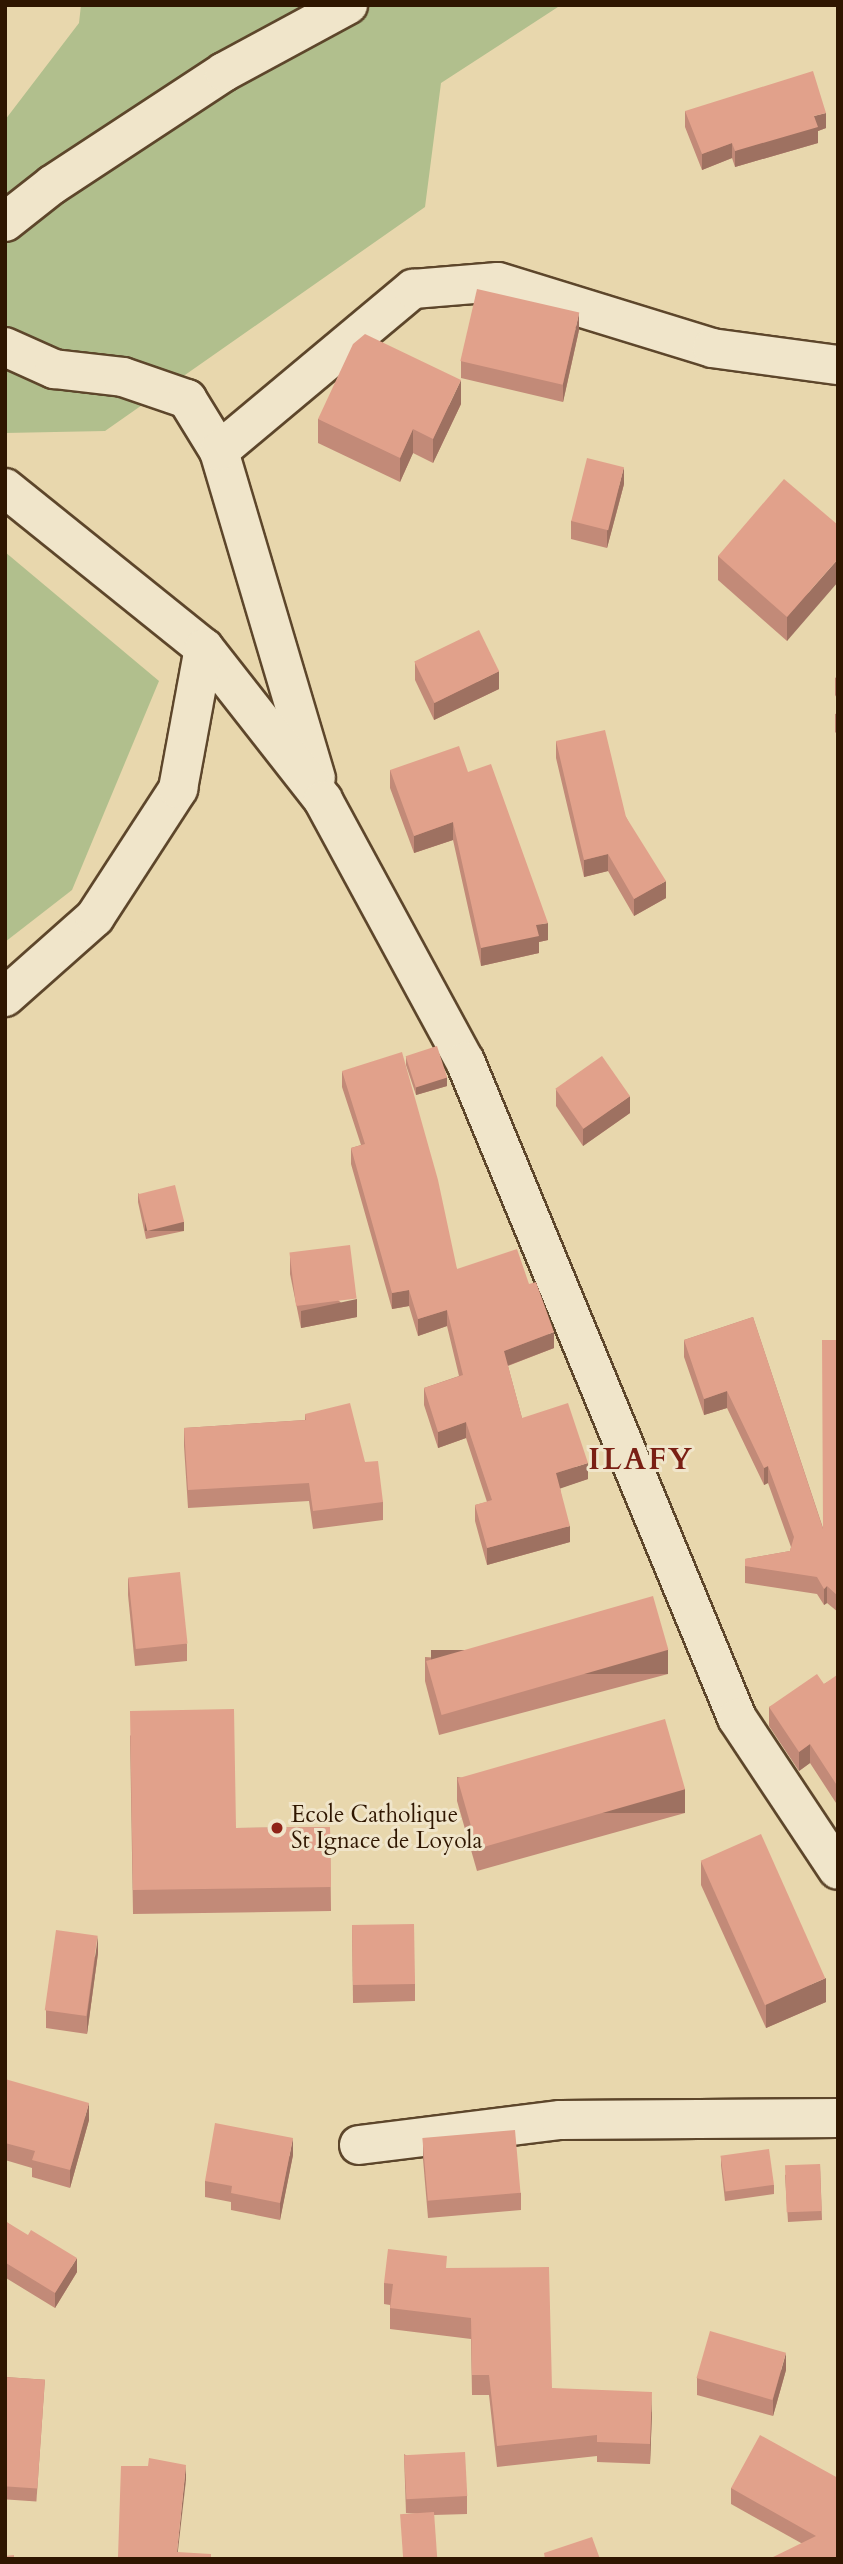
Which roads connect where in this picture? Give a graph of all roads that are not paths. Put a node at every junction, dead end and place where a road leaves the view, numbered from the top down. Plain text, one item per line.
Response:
1 (348, 5) edge
2 (5, 222) edge
3 (5, 347) edge
4 (838, 365) edge
5 (219, 450) junction
6 (5, 488) edge
7 (204, 648) junction
8 (323, 800) junction
9 (5, 998) edge
10 (838, 1870) edge
11 (838, 2118) edge
12 (359, 2145) dead end

1 - 2 street
3 - 5 street
4 - 5 street
5 - 8 street
6 - 7 street
7 - 8 street
7 - 9 street
8 - 10 street
11 - 12 street

